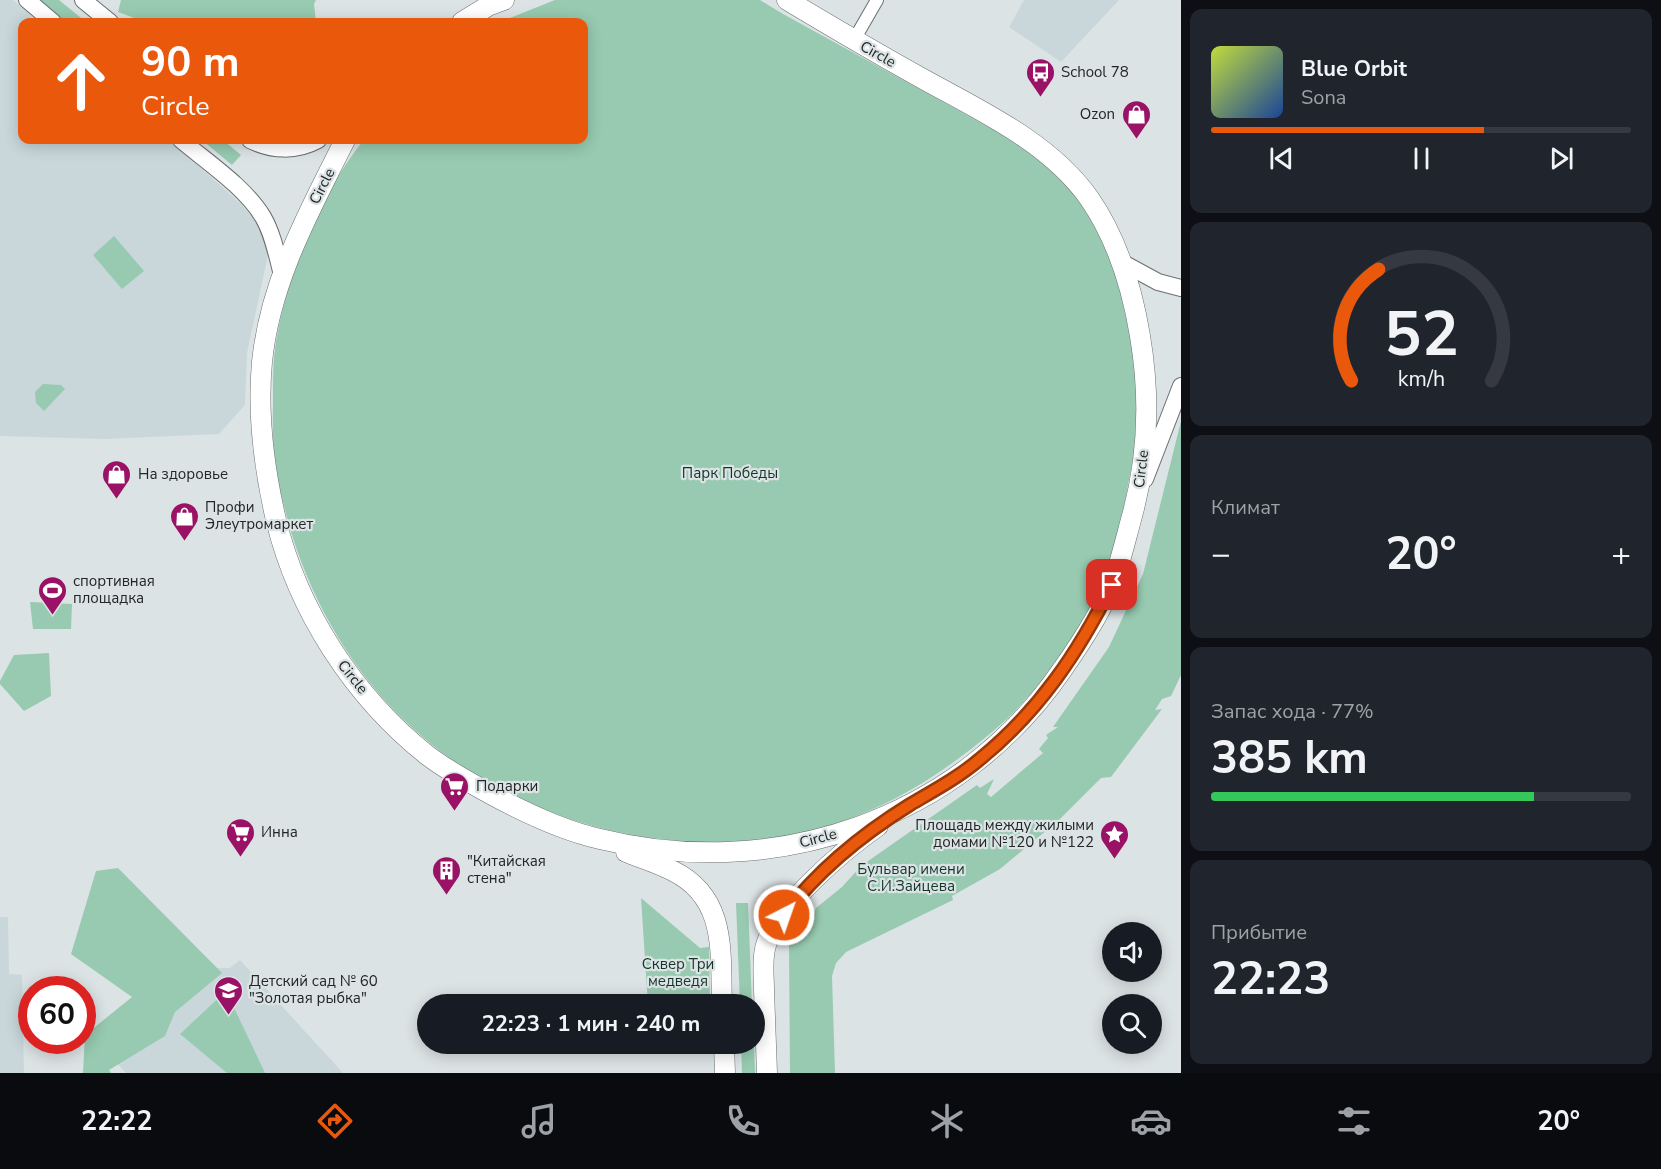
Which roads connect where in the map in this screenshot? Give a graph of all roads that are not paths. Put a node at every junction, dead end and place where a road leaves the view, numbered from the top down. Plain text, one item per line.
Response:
1 (27, 0) edge
2 (83, 0) edge
3 (504, 0) edge
4 (787, 0) edge
5 (877, 0) edge
6 (48, 18) edge
7 (105, 18) edge
8 (468, 18) edge
9 (854, 40) junction
10 (186, 144) edge
11 (259, 144) edge
12 (305, 144) edge
13 (343, 144) edge
14 (1123, 263) junction
15 (282, 275) junction
16 (1181, 288) edge
17 (1181, 387) edge
18 (1138, 496) junction
19 (910, 805) junction
20 (599, 839) junction
21 (722, 994) edge
22 (724, 1054) edge
23 (725, 1073) edge
24 (767, 1073) edge

1 - 6 main road
2 - 7 main road
3 - 8 main road
4 - 9 main road, Circle
5 - 9 street
9 - 14 main road, Circle
10 - 15 main road
11 - 12 main road
13 - 15 main road, Circle
14 - 16 main road
14 - 18 main road, Circle
15 - 20 main road, Circle
17 - 18 main road
18 - 19 main road, Circle
19 - 20 main road, Circle
19 - 24 main road
20 - 21 main road
22 - 23 main road

